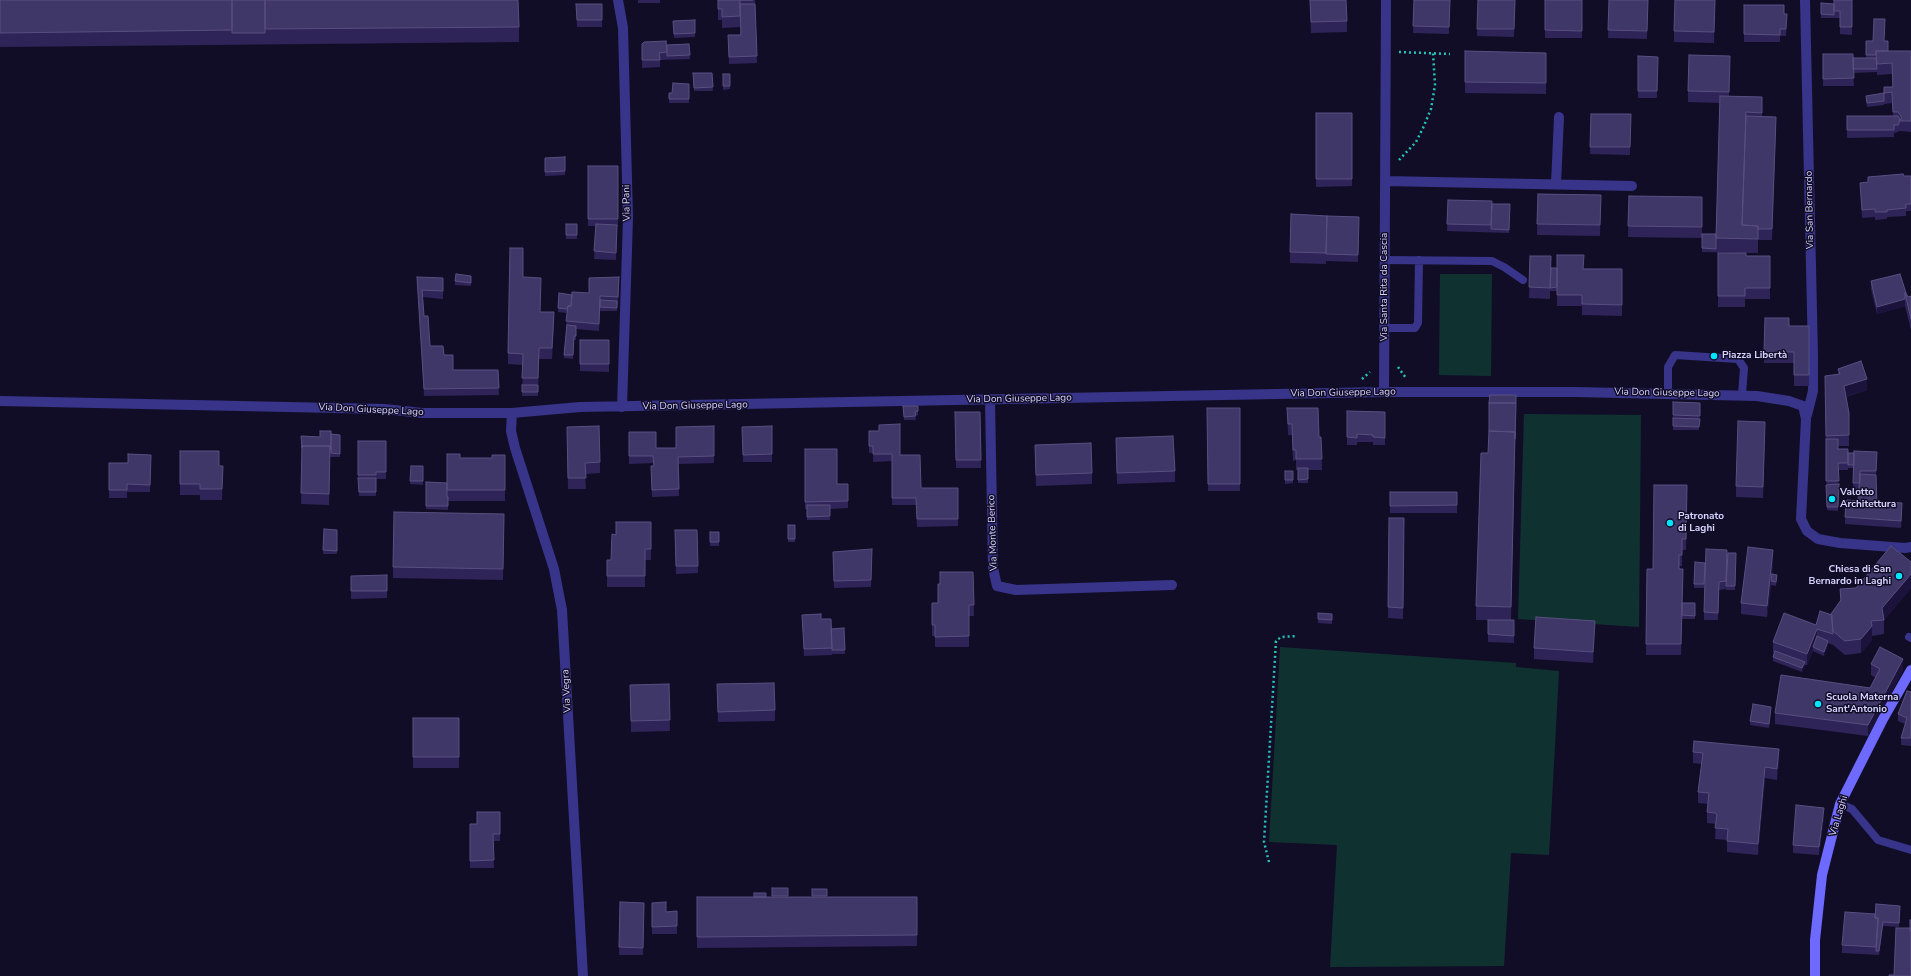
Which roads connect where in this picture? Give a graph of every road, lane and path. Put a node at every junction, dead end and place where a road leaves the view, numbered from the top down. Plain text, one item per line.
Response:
1 (618, 0) edge
2 (1386, 0) edge
3 (1805, 0) edge
4 (1396, 52) dead end
5 (1433, 53) junction
6 (1450, 54) dead end
7 (1559, 117) dead end
8 (1399, 160) dead end
9 (1385, 181) junction
10 (1556, 184) junction
11 (1632, 186) dead end
12 (1385, 260) junction
13 (1418, 260) junction
14 (1523, 280) dead end
15 (1385, 328) junction
16 (1384, 392) junction
17 (1668, 393) junction
18 (1742, 395) junction
19 (990, 400) junction
20 (0, 401) edge
21 (622, 407) junction
22 (512, 413) junction
23 (1806, 419) junction
24 (1911, 547) edge
25 (1172, 585) dead end
26 (1297, 636) dead end
27 (1911, 670) edge
28 (1840, 804) junction
29 (1911, 850) edge
30 (1269, 862) dead end
31 (583, 976) edge
32 (1815, 976) edge

1 - 21 street, Via Pani
2 - 9 street, Via Santa Rita da Cascia
3 - 23 street, Via San Bernardo
4 - 5 path
5 - 6 path
5 - 8 path
7 - 10 street
9 - 10 street
9 - 12 street, Via Santa Rita da Cascia
10 - 11 street
12 - 13 lane
12 - 15 street, Via Santa Rita da Cascia
13 - 14 lane
13 - 15 lane
15 - 16 street, Via Santa Rita da Cascia
16 - 17 street, Via Don Giuseppe Lago
16 - 19 street, Via Don Giuseppe Lago
17 - 18 street, Via Don Giuseppe Lago
17 - 18 lane
18 - 23 street, Via Don Giuseppe Lago
19 - 21 street, Via Don Giuseppe Lago
19 - 25 street, Via Monte Berico
20 - 22 street, Via Don Giuseppe Lago
21 - 22 street, Via Don Giuseppe Lago
22 - 31 street, Via Vegra
23 - 24 street
26 - 30 path
27 - 28 street, Via Laghi
28 - 29 lane
28 - 32 street, Via Laghi

